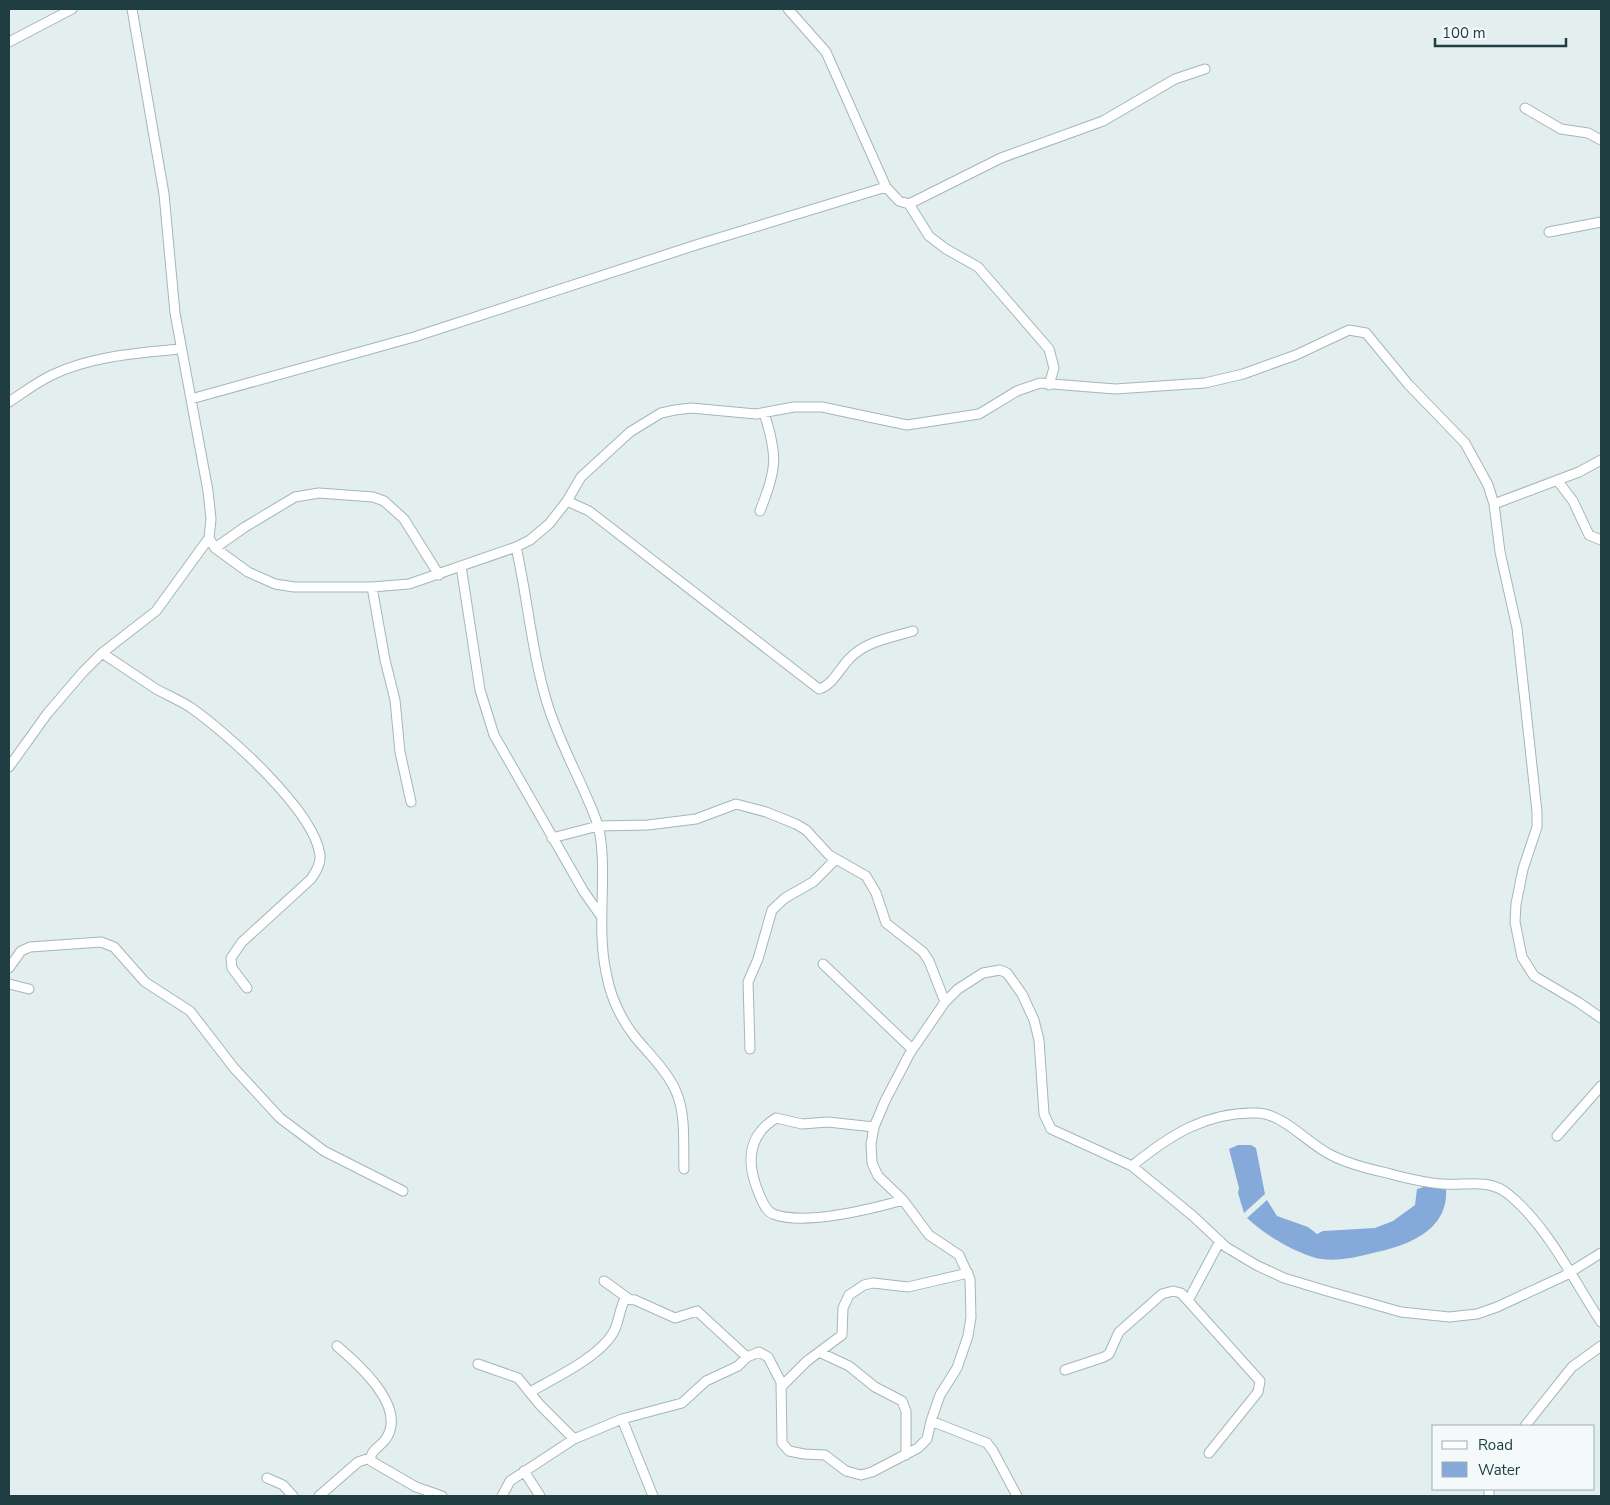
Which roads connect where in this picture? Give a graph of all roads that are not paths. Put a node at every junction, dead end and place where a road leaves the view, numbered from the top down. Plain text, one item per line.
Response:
1 (72, 9) edge
2 (132, 9) edge
3 (788, 9) edge
4 (9, 42) edge
5 (1205, 69) dead end
6 (1525, 108) dead end
7 (1601, 140) edge
8 (886, 187) junction
9 (909, 204) junction
10 (1601, 222) edge
11 (1549, 232) dead end
12 (181, 349) junction
13 (1049, 385) junction
14 (191, 399) junction
15 (9, 402) edge
16 (764, 413) junction
17 (1601, 460) edge
18 (1557, 480) junction
19 (567, 501) junction
20 (1494, 504) junction
21 (760, 511) dead end
22 (208, 538) junction
23 (1601, 540) edge
24 (516, 547) junction
25 (216, 548) junction
26 (461, 566) junction
27 (439, 575) junction
28 (372, 587) junction
29 (913, 631) dead end
30 (102, 653) junction
31 (9, 767) edge
32 (411, 802) dead end
33 (598, 826) junction
34 (552, 838) junction
35 (836, 859) junction
36 (601, 916) junction
37 (823, 964) dead end
38 (9, 968) edge
39 (9, 984) edge
40 (29, 988) dead end
41 (246, 988) dead end
42 (945, 1002) junction
43 (1601, 1018) edge
44 (750, 1048) dead end
45 (912, 1049) junction
46 (1601, 1086) edge
47 (874, 1127) junction
48 (1557, 1136) dead end
49 (1132, 1166) junction
50 (684, 1170) dead end
51 (403, 1191) dead end
52 (903, 1200) junction
53 (1220, 1241) junction
54 (1601, 1253) edge
55 (1570, 1272) junction
56 (968, 1273) junction
57 (604, 1281) dead end
58 (629, 1299) junction
59 (1189, 1299) junction
60 (1601, 1322) edge
61 (337, 1346) dead end
62 (1601, 1346) edge
63 (819, 1352) junction
64 (747, 1357) junction
65 (478, 1364) dead end
66 (1065, 1370) dead end
67 (782, 1386) junction
68 (530, 1392) junction
69 (622, 1419) junction
70 (931, 1421) junction
71 (1526, 1425) edge
72 (574, 1439) junction
73 (1209, 1453) dead end
74 (906, 1455) junction
75 (370, 1458) junction
76 (524, 1471) junction
77 (267, 1478) dead end
78 (293, 1496) edge
79 (319, 1496) edge
80 (442, 1496) edge
81 (502, 1496) edge
82 (540, 1496) edge
83 (653, 1496) edge
84 (1017, 1496) edge

1 - 4 street
2 - 12 street
3 - 8 street
5 - 9 street
6 - 7 street
8 - 9 street
8 - 14 street
9 - 13 street
10 - 11 street
12 - 14 street
12 - 15 street
13 - 16 street
13 - 20 street
14 - 22 street
16 - 19 street
16 - 21 street
17 - 18 street
18 - 20 street
18 - 23 street
19 - 24 street
19 - 29 street
20 - 43 street
22 - 25 street
22 - 30 street
24 - 26 street
24 - 33 street
25 - 27 street
25 - 28 street
26 - 27 street
26 - 34 street
27 - 28 street
28 - 32 street
30 - 31 street
30 - 41 street
33 - 34 street
33 - 35 street
33 - 36 street
34 - 36 street
35 - 42 street
35 - 44 street
36 - 50 street
37 - 45 street
38 - 51 street
39 - 40 street
42 - 45 street
42 - 49 street
45 - 47 street
46 - 48 street
47 - 52 street
47 - 52 street
49 - 53 street
49 - 55 street
52 - 56 street
53 - 55 street
53 - 59 street
54 - 55 street
55 - 60 street
56 - 63 street
56 - 70 street
57 - 58 street
58 - 64 street
58 - 68 street
59 - 66 street
59 - 73 street
61 - 75 street
62 - 71 street
63 - 67 street
63 - 74 street
64 - 67 street
64 - 69 street
65 - 68 street
67 - 74 street
68 - 72 street
69 - 72 street
69 - 83 street
70 - 74 street
70 - 84 street
72 - 76 street
75 - 79 street
75 - 80 street
76 - 81 street
76 - 82 street
77 - 78 street

